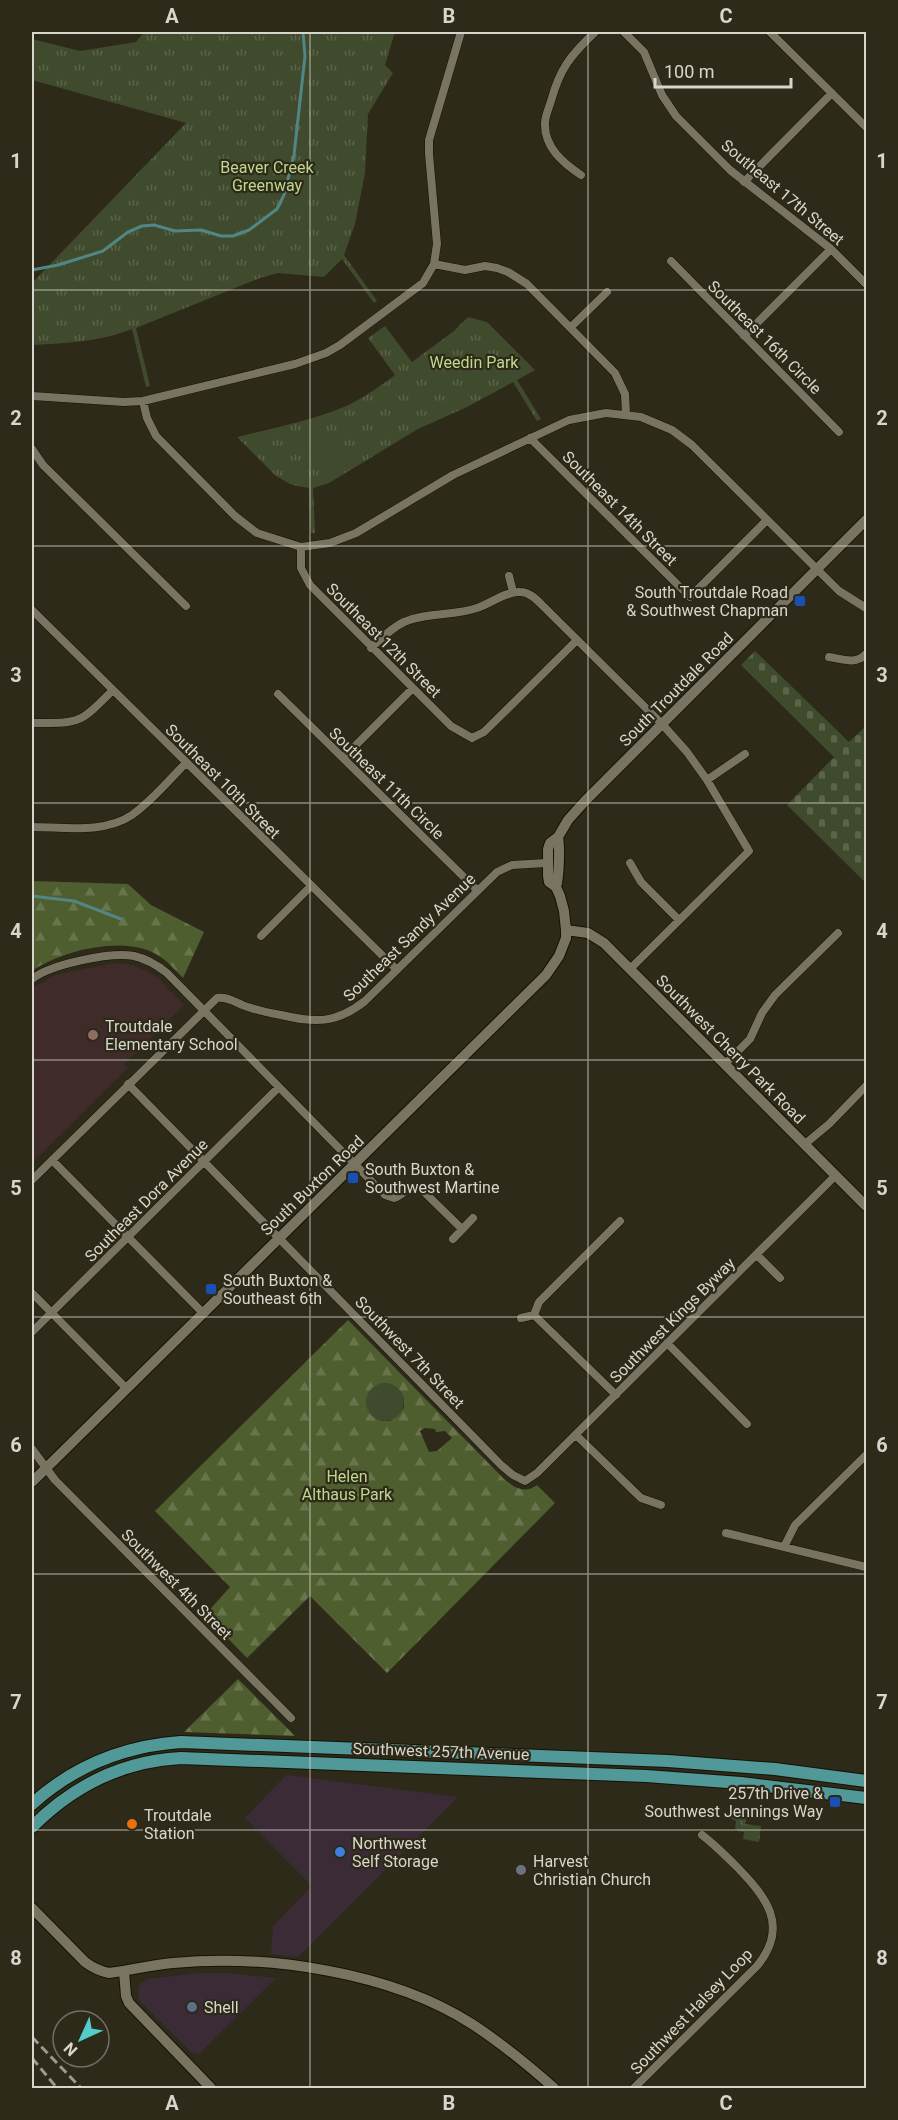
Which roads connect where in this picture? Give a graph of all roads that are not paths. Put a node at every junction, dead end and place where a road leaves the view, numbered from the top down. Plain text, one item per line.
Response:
1 (461, 32) edge
2 (595, 32) edge
3 (624, 32) edge
4 (770, 32) edge
5 (832, 93) junction
6 (867, 127) edge
7 (580, 175) dead end
8 (744, 182) junction
9 (831, 249) junction
10 (671, 261) dead end
11 (434, 264) junction
12 (867, 284) edge
13 (607, 292) dead end
14 (571, 327) junction
15 (744, 336) junction
16 (32, 396) edge
17 (143, 401) junction
18 (626, 414) junction
19 (839, 432) dead end
20 (530, 438) junction
21 (32, 449) edge
22 (767, 520) junction
23 (867, 520) edge
24 (301, 547) junction
25 (817, 569) junction
26 (509, 576) dead end
27 (513, 592) junction
28 (186, 606) dead end
29 (867, 608) edge
30 (32, 610) edge
31 (577, 640) junction
32 (371, 648) junction
33 (867, 654) edge
34 (829, 657) dead end
35 (412, 688) junction
36 (113, 690) junction
37 (278, 694) dead end
38 (32, 723) edge
39 (662, 724) junction
40 (745, 754) dead end
41 (343, 758) junction
42 (186, 763) junction
43 (707, 780) junction
44 (32, 827) edge
45 (558, 837) junction
46 (546, 863) junction
47 (630, 863) dead end
48 (310, 886) junction
49 (556, 887) junction
50 (477, 890) junction
51 (679, 920) junction
52 (566, 930) junction
53 (838, 933) dead end
54 (261, 936) dead end
55 (630, 969) junction
56 (397, 970) junction
57 (32, 979) edge
58 (203, 1010) junction
59 (725, 1064) junction
60 (128, 1084) junction
61 (867, 1086) edge
62 (279, 1087) junction
63 (805, 1144) junction
64 (52, 1160) junction
65 (204, 1161) junction
66 (355, 1164) junction
67 (836, 1175) junction
68 (32, 1180) edge
69 (867, 1206) edge
70 (473, 1218) dead end
71 (620, 1221) dead end
72 (462, 1229) junction
73 (127, 1237) junction
74 (280, 1238) junction
75 (453, 1239) dead end
76 (757, 1255) junction
77 (780, 1278) dead end
78 (32, 1293) edge
79 (51, 1313) junction
80 (203, 1313) junction
81 (534, 1315) junction
82 (521, 1318) dead end
83 (32, 1332) edge
84 (667, 1343) junction
85 (127, 1389) junction
86 (616, 1395) junction
87 (747, 1424) dead end
88 (576, 1435) junction
89 (32, 1449) edge
90 (867, 1455) edge
91 (46, 1467) junction
92 (525, 1481) joint
93 (32, 1482) edge
94 (661, 1504) dead end
95 (726, 1533) dead end
96 (784, 1547) junction
97 (867, 1567) edge
98 (291, 1718) dead end
99 (867, 1781) edge
100 (867, 1798) edge
101 (32, 1804) edge
102 (32, 1827) edge
103 (702, 1835) dead end
104 (32, 1908) edge
105 (124, 1971) junction
106 (211, 2088) edge
107 (554, 2088) edge
108 (634, 2088) edge

1 - 11 street
2 - 7 street
3 - 8 street, Southeast 17th Street
4 - 5 street
5 - 6 street
5 - 8 street
8 - 9 street, Southeast 17th Street
9 - 12 street, Southeast 17th Street
9 - 15 street
10 - 15 street, Southeast 16th Circle
11 - 14 street
11 - 17 street
13 - 14 street
14 - 18 street
15 - 19 street, Southeast 16th Circle
16 - 17 street
17 - 24 street
18 - 20 street
18 - 22 street
20 - 22 street, Southeast 14th Street
20 - 24 street
21 - 28 street
22 - 25 street
23 - 25 main road, South Troutdale Road
24 - 32 street, Southeast 12th Street
25 - 29 street
25 - 39 main road, South Troutdale Road
26 - 27 street
27 - 31 street
27 - 32 street
30 - 36 street, Southeast 10th Street
31 - 35 street, Southeast 12th Street
31 - 39 street
32 - 35 street, Southeast 12th Street
33 - 34 street
35 - 41 street
36 - 38 street
36 - 42 street, Southeast 10th Street
37 - 41 street, Southeast 11th Circle
39 - 43 street
39 - 45 main road, South Troutdale Road
40 - 43 street
41 - 50 street, Southeast 11th Circle
42 - 44 street
42 - 48 street, Southeast 10th Street
43 - 51 street
45 - 46 main road, South Troutdale Road
45 - 49 main road, South Buxton Road
46 - 49 main road, South Buxton Road
46 - 50 street, Southeast Sandy Avenue
47 - 51 street
48 - 54 street
48 - 56 street, Southeast 10th Street
49 - 52 main road, South Buxton Road
50 - 56 street, Southeast Sandy Avenue
51 - 55 street
52 - 55 main road, Southwest Cherry Park Road
52 - 66 main road, South Buxton Road
53 - 59 street
55 - 59 main road, Southwest Cherry Park Road
56 - 58 street, Southeast Sandy Avenue
57 - 58 street
58 - 60 street
58 - 62 street
59 - 63 main road, Southwest Cherry Park Road
60 - 64 street
60 - 65 street, Southwest 7th Street
61 - 63 street
62 - 65 street, Southeast Dora Avenue
62 - 66 street
63 - 67 main road, Southwest Cherry Park Road
64 - 68 street
64 - 73 street
65 - 73 street, Southeast Dora Avenue
65 - 74 street, Southwest 7th Street
66 - 72 street
66 - 74 main road, South Buxton Road
67 - 69 main road, Southwest Cherry Park Road
67 - 76 street, Southwest Kings Byway
70 - 72 street
71 - 81 street
72 - 75 street
73 - 79 street, Southeast Dora Avenue
73 - 80 street
74 - 80 main road, South Buxton Road
74 - 92 street, Southwest 7th Street
76 - 77 street
76 - 84 street, Southwest Kings Byway
78 - 79 street
79 - 83 street, Southeast Dora Avenue
79 - 85 street
80 - 85 main road, South Buxton Road
81 - 82 street
81 - 86 street
84 - 86 street, Southwest Kings Byway
84 - 87 street
85 - 91 main road, South Buxton Road
86 - 88 street, Southwest Kings Byway
88 - 92 street, Southwest Kings Byway
88 - 94 street
89 - 91 street, Southwest 4th Street
90 - 96 street
91 - 93 main road, South Buxton Road
91 - 98 street, Southwest 4th Street
95 - 96 street
96 - 97 street
99 - 101 main road, Southwest 257th Avenue
100 - 102 main road, Southwest 257th Avenue
103 - 108 street, Southwest Halsey Loop
104 - 105 main road
105 - 106 main road
105 - 107 main road

